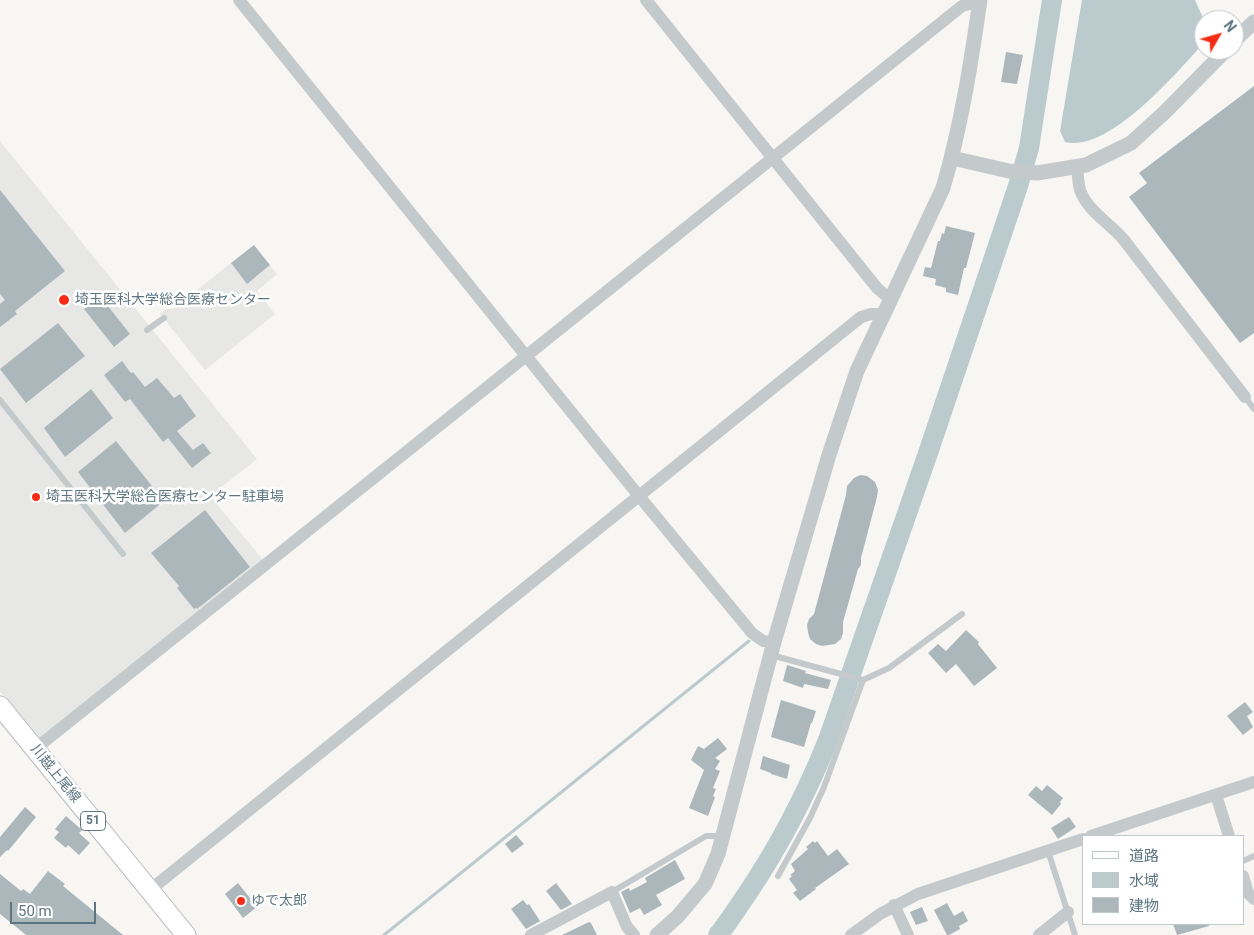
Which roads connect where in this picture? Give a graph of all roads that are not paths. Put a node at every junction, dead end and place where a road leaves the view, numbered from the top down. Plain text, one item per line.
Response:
1 (239, 0) edge
2 (646, 0) edge
3 (980, 0) edge
4 (1254, 22) edge
5 (1244, 32) edge
6 (1216, 60) edge
7 (773, 158) junction
8 (952, 158) junction
9 (1077, 167) junction
10 (891, 300) junction
11 (885, 314) junction
12 (164, 318) dead end
13 (147, 330) dead end
14 (527, 357) junction
15 (1245, 397) joint
16 (0, 400) edge
17 (1254, 409) edge
18 (639, 496) junction
19 (123, 554) dead end
20 (962, 614) dead end
21 (773, 649) junction
22 (862, 680) junction
23 (0, 706) edge
24 (35, 749) junction
25 (1254, 782) edge
26 (1216, 795) junction
27 (1094, 835) edge
28 (1229, 835) edge
29 (723, 836) junction
30 (1082, 839) edge
31 (1048, 851) junction
32 (778, 876) dead end
33 (1244, 879) edge
34 (150, 890) junction
35 (612, 892) junction
36 (1254, 900) edge
37 (894, 905) junction
38 (1068, 912) junction
39 (186, 935) edge
40 (531, 935) edge
41 (634, 935) edge
42 (657, 935) edge
43 (851, 935) edge
44 (908, 935) edge
45 (1039, 935) edge
46 (1076, 935) edge

1 - 14 street
2 - 7 street
3 - 7 street
3 - 8 street
4 - 5 street
6 - 9 street
7 - 10 street
7 - 14 street
8 - 9 street
8 - 10 street
9 - 15 street
10 - 11 street
11 - 18 street
11 - 21 street
12 - 13 lane
14 - 18 street
14 - 24 street
15 - 17 lane
16 - 19 lane
18 - 21 street
18 - 34 street
20 - 22 lane
21 - 22 lane
21 - 29 street
22 - 32 lane
23 - 24 main road, 川越上尾線 / 51
24 - 34 main road, 川越上尾線 / 51
25 - 26 street
26 - 27 street
26 - 28 street
29 - 35 lane
29 - 42 street
30 - 31 street
31 - 37 street
31 - 38 lane
33 - 36 street
34 - 39 main road, 川越上尾線 / 51
35 - 40 street
35 - 41 street
37 - 43 street
37 - 44 street
38 - 45 street
38 - 46 lane

